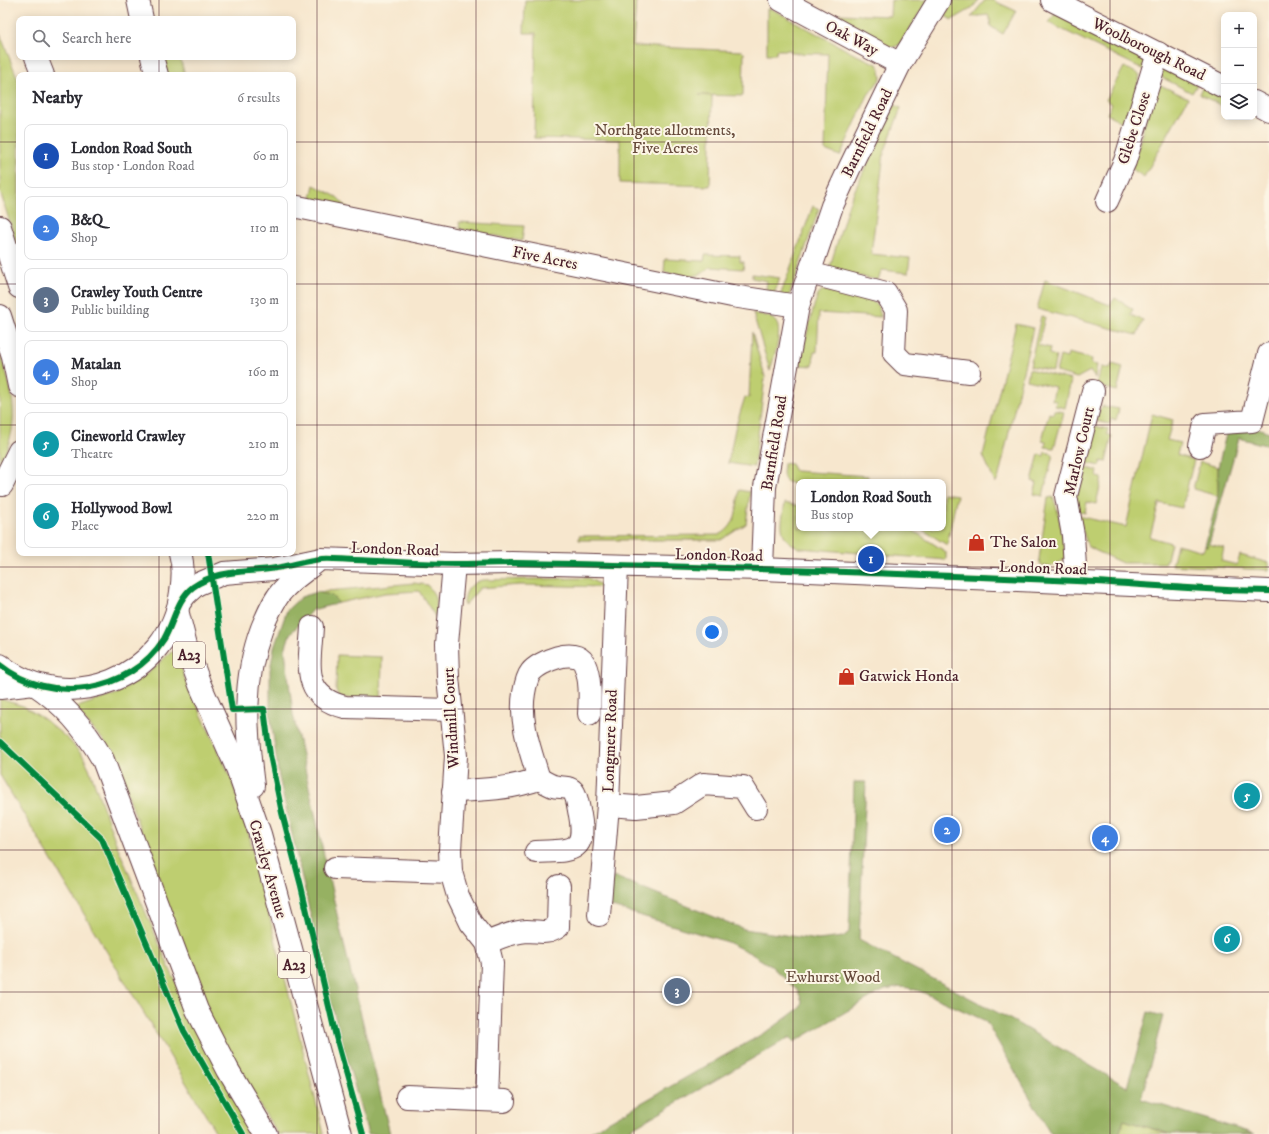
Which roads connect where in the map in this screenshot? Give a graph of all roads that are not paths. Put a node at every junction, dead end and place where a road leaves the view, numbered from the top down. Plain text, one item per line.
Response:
1 (138, 0) edge
2 (782, 0) edge
3 (939, 0) edge
4 (1052, 0) edge
5 (1083, 7) edge
6 (141, 16) edge
7 (1158, 54) junction
8 (37, 60) edge
9 (153, 60) edge
10 (900, 64) junction
11 (42, 72) edge
12 (156, 72) edge
13 (1221, 86) edge
14 (1107, 200) dead end
15 (296, 207) edge
16 (0, 227) edge
17 (809, 273) junction
18 (16, 278) edge
19 (798, 306) junction
20 (0, 316) edge
21 (1269, 354) edge
22 (16, 372) edge
23 (969, 372) dead end
24 (1093, 391) dead end
25 (1200, 446) dead end
26 (16, 459) edge
27 (7, 482) edge
28 (296, 551) edge
29 (180, 556) edge
30 (321, 559) junction
31 (454, 564) junction
32 (617, 566) junction
33 (762, 569) junction
34 (1076, 582) junction
35 (1269, 591) edge
36 (179, 606) junction
37 (312, 627) dead end
38 (0, 665) edge
39 (34, 684) junction
40 (0, 688) edge
41 (451, 710) junction
42 (589, 714) dead end
43 (539, 779) junction
44 (453, 790) junction
45 (608, 805) junction
46 (756, 808) dead end
47 (260, 834) junction
48 (536, 852) dead end
49 (335, 868) dead end
50 (451, 872) junction
51 (559, 886) dead end
52 (599, 915) dead end
53 (487, 943) junction
54 (407, 1097) dead end
55 (266, 1134) edge
56 (341, 1134) edge

1 - 6 street
2 - 10 street, Oak Way
3 - 10 street, Barnfield Road
4 - 5 street, Woolborough Road
5 - 7 street, Woolborough Road
7 - 13 street, Woolborough Road
7 - 14 street, Glebe Close
8 - 11 street
9 - 12 street
10 - 17 street, Barnfield Road
15 - 19 street, Five Acres
16 - 18 street
17 - 19 street, Barnfield Road
17 - 23 street
19 - 33 street, Barnfield Road
20 - 22 street
21 - 25 street
24 - 34 street, Marlow Court
26 - 27 street
28 - 30 street, London Road
29 - 36 street
30 - 31 street, London Road
30 - 36 street, London Road
30 - 47 street
31 - 32 street, London Road
31 - 41 street, Windmill Court
32 - 33 street, London Road
32 - 45 street, Longmere Road
33 - 34 street, London Road
34 - 35 street, London Road
36 - 39 street
36 - 47 street, Crawley Avenue / A23
37 - 41 street
38 - 39 street
39 - 40 street
39 - 55 street
41 - 44 street, Windmill Court
42 - 43 street
43 - 44 street
43 - 48 street
44 - 50 street, Windmill Court
45 - 46 street
45 - 52 street, Longmere Road
47 - 56 street, Crawley Avenue / A23
49 - 50 street
50 - 53 street, Windmill Court
51 - 53 street
53 - 54 street, Windmill Court

